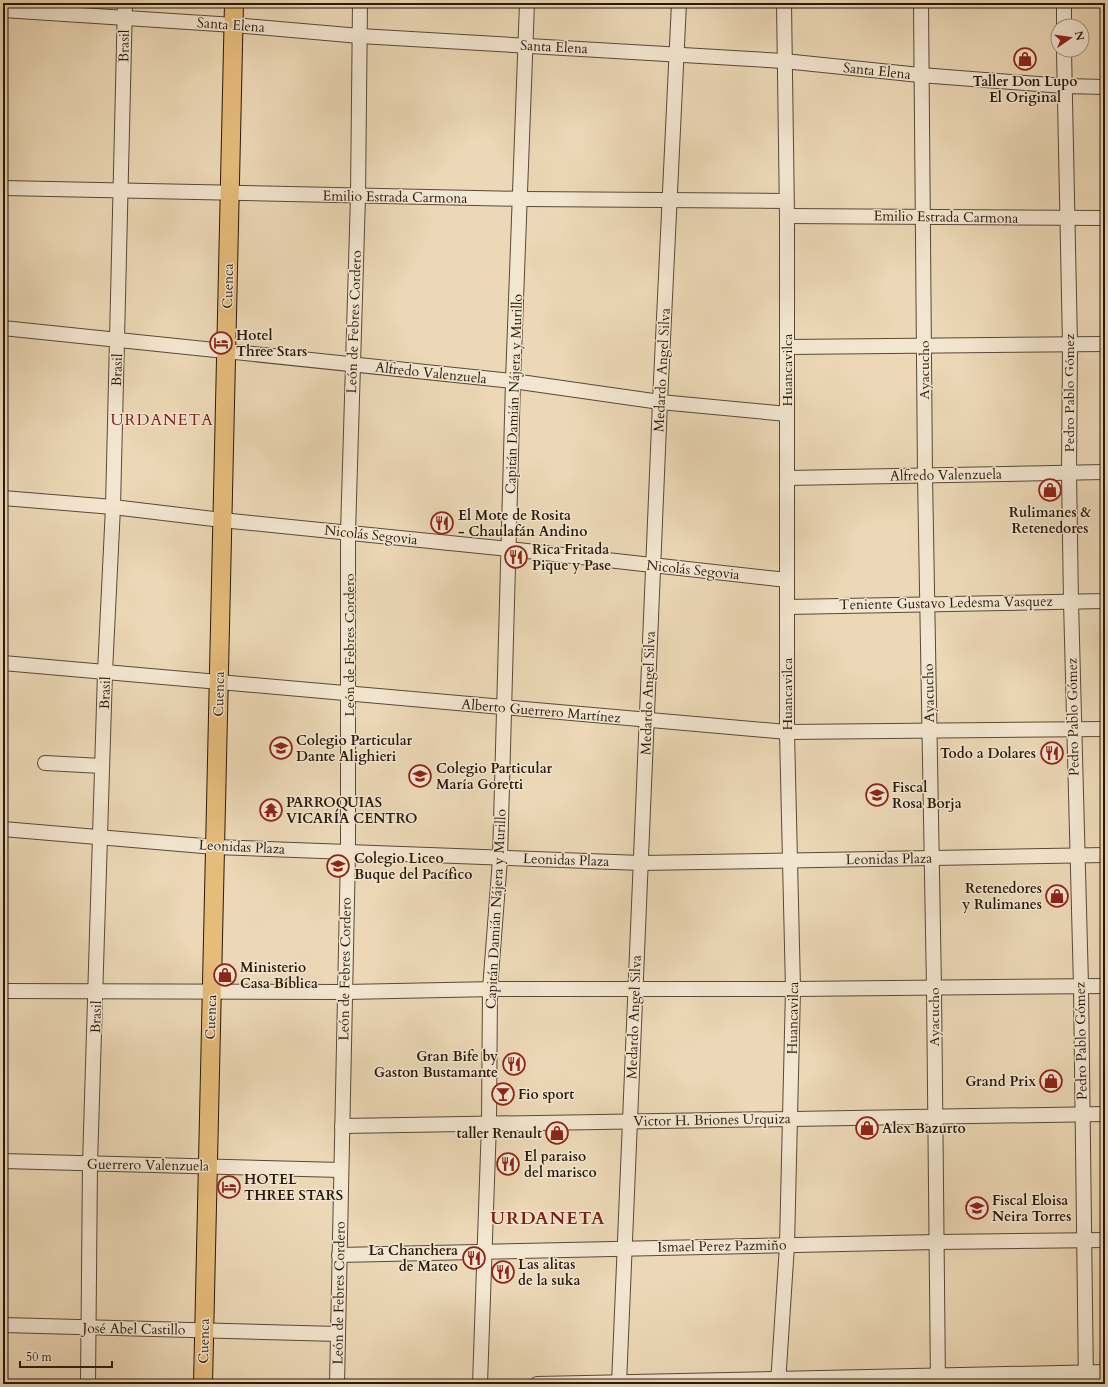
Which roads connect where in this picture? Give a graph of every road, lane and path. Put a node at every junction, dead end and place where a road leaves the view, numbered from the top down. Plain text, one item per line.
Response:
1 (125, 3) edge
2 (234, 3) edge
3 (360, 3) edge
4 (527, 3) edge
5 (679, 3) edge
6 (784, 3) edge
7 (921, 3) edge
8 (1064, 3) edge
9 (3, 10) edge
10 (125, 18) junction
11 (1064, 18) edge
12 (234, 25) junction
13 (360, 36) junction
14 (525, 45) junction
15 (678, 54) junction
16 (1064, 58) edge
17 (784, 61) junction
18 (920, 75) junction
19 (1064, 86) junction
20 (1105, 87) edge
21 (3, 188) edge
22 (120, 192) junction
23 (230, 193) junction
24 (358, 196) junction
25 (521, 199) junction
26 (671, 200) junction
27 (786, 201) junction
28 (787, 216) junction
29 (923, 217) junction
30 (1105, 218) edge
31 (1068, 219) junction
32 (3, 328) edge
33 (118, 340) junction
34 (1105, 344) edge
35 (924, 345) junction
36 (1070, 345) junction
37 (787, 347) junction
38 (226, 351) junction
39 (353, 365) junction
40 (513, 381) junction
41 (660, 402) junction
42 (787, 414) junction
43 (1105, 472) edge
44 (1069, 473) junction
45 (925, 475) junction
46 (787, 478) junction
47 (3, 498) edge
48 (113, 507) junction
49 (222, 520) junction
50 (348, 533) junction
51 (509, 549) junction
52 (653, 566) junction
53 (787, 580) junction
54 (1071, 601) junction
55 (1105, 601) edge
56 (927, 604) junction
57 (787, 607) junction
58 (3, 663) edge
59 (105, 672) junction
60 (219, 682) junction
61 (349, 694) junction
62 (503, 707) junction
63 (647, 720) junction
64 (1105, 729) edge
65 (1073, 730) junction
66 (787, 732) junction
67 (930, 732) junction
68 (45, 763) dead end
69 (102, 766) junction
70 (3, 829) edge
71 (100, 838) junction
72 (215, 847) junction
73 (348, 852) junction
74 (1077, 855) junction
75 (1105, 855) edge
76 (932, 858) junction
77 (500, 859) junction
78 (790, 860) junction
79 (641, 863) junction
80 (1081, 986) junction
81 (1105, 986) edge
82 (934, 988) junction
83 (490, 989) junction
84 (635, 989) junction
85 (794, 989) junction
86 (97, 990) junction
87 (3, 991) edge
88 (212, 992) junction
89 (345, 992) junction
90 (1082, 1114) junction
91 (1105, 1114) edge
92 (934, 1117) junction
93 (791, 1118) junction
94 (630, 1122) junction
95 (489, 1123) junction
96 (342, 1126) junction
97 (3, 1161) edge
98 (90, 1164) junction
99 (207, 1166) junction
100 (341, 1170) junction
101 (1082, 1240) junction
102 (1105, 1240) edge
103 (936, 1242) junction
104 (787, 1245) junction
105 (624, 1248) junction
106 (484, 1251) junction
107 (339, 1255) junction
108 (3, 1325) edge
109 (88, 1328) junction
110 (204, 1331) junction
111 (338, 1334) junction
112 (1105, 1372) edge
113 (1086, 1378) edge
114 (938, 1380) edge
115 (778, 1381) edge
116 (619, 1383) edge
117 (88, 1384) edge
118 (203, 1384) edge
119 (337, 1384) edge
120 (480, 1384) edge
121 (537, 1384) edge

1 - 10 street, Brasil
2 - 12 main road, Cuenca
3 - 13 street, León de Febres Cordero
4 - 14 street, Capitán Damián Nájera y Murillo
5 - 15 street, Medardo Angel Silva
6 - 17 street, Huancavilca
7 - 18 street, Ayacucho
8 - 11 street
9 - 10 street, Santa Elena
10 - 12 street, Santa Elena
10 - 22 street, Brasil
12 - 13 street, Santa Elena
12 - 23 main road, Cuenca
13 - 14 street, Santa Elena
13 - 24 street, León de Febres Cordero
14 - 15 street, Santa Elena
14 - 25 street, Capitán Damián Nájera y Murillo
15 - 17 street, Santa Elena
15 - 26 street, Medardo Angel Silva
16 - 19 street, Pedro Pablo Gómez
17 - 18 street, Santa Elena
17 - 27 street, Huancavilca
18 - 19 street, Santa Elena
18 - 29 street, Ayacucho
19 - 20 street, Santa Elena
19 - 31 street, Pedro Pablo Gómez
21 - 22 street, Emilio Estrada Carmona
22 - 23 street, Emilio Estrada Carmona
22 - 33 street, Brasil
23 - 24 street, Emilio Estrada Carmona
23 - 38 main road, Cuenca
24 - 25 street, Emilio Estrada Carmona
24 - 39 street, León de Febres Cordero
25 - 26 street, Emilio Estrada Carmona
25 - 40 street, Capitán Damián Nájera y Murillo
26 - 27 street, Emilio Estrada Carmona
26 - 41 street, Medardo Angel Silva
27 - 28 street, Huancavilca
28 - 29 street, Emilio Estrada Carmona
28 - 37 street, Huancavilca
29 - 31 street, Emilio Estrada Carmona
29 - 35 street, Ayacucho
30 - 31 street, Emilio Estrada Carmona
31 - 36 street, Pedro Pablo Gómez
32 - 33 street, Alfredo Valenzuela
33 - 38 street, Alfredo Valenzuela
33 - 48 street, Brasil
34 - 36 street
35 - 36 street
35 - 37 street
35 - 45 street, Ayacucho
36 - 44 street, Pedro Pablo Gómez
37 - 42 street, Huancavilca
38 - 39 street, Alfredo Valenzuela
38 - 49 main road, Cuenca
39 - 40 street, Alfredo Valenzuela
39 - 50 street, León de Febres Cordero
40 - 41 street, Alfredo Valenzuela
40 - 51 street, Capitán Damián Nájera y Murillo
41 - 42 street, Alfredo Valenzuela
41 - 52 street, Medardo Angel Silva
42 - 46 street, Huancavilca
43 - 44 street, Alfredo Valenzuela
44 - 45 street, Alfredo Valenzuela
44 - 54 street, Pedro Pablo Gómez
45 - 46 street, Alfredo Valenzuela
45 - 56 street, Ayacucho
46 - 53 street, Huancavilca
47 - 48 street, Nicolás Segovia
48 - 49 street, Nicolás Segovia
48 - 59 street, Brasil
49 - 50 street, Nicolás Segovia
49 - 60 main road, Cuenca
50 - 51 street, Nicolás Segovia
50 - 61 street, León de Febres Cordero
51 - 52 street, Nicolás Segovia
51 - 62 street, Capitán Damián Nájera y Murillo
52 - 53 street, Nicolás Segovia
52 - 63 street, Medardo Angel Silva
53 - 57 street, Huancavilca
54 - 55 street, Teniente Gustavo Ledesma Vasquez
54 - 56 street, Teniente Gustavo Ledesma Vasquez
54 - 65 street, Pedro Pablo Gómez
56 - 57 street, Teniente Gustavo Ledesma Vasquez
56 - 67 street, Ayacucho
57 - 66 street, Huancavilca
58 - 59 street, Alberto Guerrero Martínez
59 - 60 street, Alberto Guerrero Martínez
59 - 69 street, Brasil
60 - 61 street, Alberto Guerrero Martínez
60 - 72 main road, Cuenca
61 - 62 street, Alberto Guerrero Martínez
61 - 73 street, León de Febres Cordero
62 - 63 street, Alberto Guerrero Martínez
62 - 77 street, Capitán Damián Nájera y Murillo
63 - 66 street, Alberto Guerrero Martínez
63 - 79 street, Medardo Angel Silva
64 - 65 street, Alberto Guerrero Martínez
65 - 67 street, Alberto Guerrero Martínez
65 - 74 street, Pedro Pablo Gómez
66 - 67 street, Alberto Guerrero Martínez
66 - 78 street, Huancavilca
67 - 76 street, Ayacucho
68 - 69 street
69 - 71 street, Brasil
70 - 71 street, Leonidas Plaza
71 - 72 street, Leonidas Plaza
71 - 86 street, Brasil
72 - 73 street, Leonidas Plaza
72 - 88 main road, Cuenca
73 - 77 street, Leonidas Plaza
73 - 89 street, León de Febres Cordero
74 - 75 street, Leonidas Plaza
74 - 76 street, Leonidas Plaza
74 - 80 street, Pedro Pablo Gómez
76 - 78 street, Leonidas Plaza
76 - 82 street, Ayacucho
77 - 79 street, Leonidas Plaza
77 - 83 street, Capitán Damián Nájera y Murillo
78 - 79 street, Leonidas Plaza
78 - 85 street, Huancavilca
79 - 84 street, Medardo Angel Silva
80 - 81 street
80 - 82 street
80 - 90 street, Pedro Pablo Gómez
82 - 85 street
82 - 92 street, Ayacucho
83 - 84 street
83 - 89 street
83 - 95 street, Capitán Damián Nájera y Murillo
84 - 85 street
84 - 94 street, Medardo Angel Silva
85 - 93 street, Huancavilca
86 - 87 street
86 - 88 street
86 - 98 street, Brasil
88 - 89 street
88 - 99 main road, Cuenca
89 - 96 street, León de Febres Cordero
90 - 91 street, Victor H. Briones Urquiza
90 - 92 street, Victor H. Briones Urquiza
90 - 101 street, Pedro Pablo Gómez
92 - 93 street, Victor H. Briones Urquiza
92 - 103 street, Ayacucho
93 - 94 street, Victor H. Briones Urquiza
93 - 104 street, Huancavilca
94 - 95 street, Victor H. Briones Urquiza
94 - 105 street, Medardo Angel Silva
95 - 96 street, Victor H. Briones Urquiza
95 - 106 street, Capitán Damián Nájera y Murillo
96 - 100 street, León de Febres Cordero
97 - 98 street, Guerrero Valenzuela
98 - 99 street, Guerrero Valenzuela
98 - 109 street, Brasil
99 - 100 street, Guerrero Valenzuela
99 - 110 main road, Cuenca
100 - 107 street, León de Febres Cordero
101 - 102 street, Ismael Perez Pazmiño
101 - 103 street, Ismael Perez Pazmiño
101 - 113 street, Pedro Pablo Gómez
103 - 104 street, Ismael Perez Pazmiño
103 - 114 street, Ayacucho
104 - 105 street, Ismael Perez Pazmiño
104 - 115 street, Huancavilca
105 - 106 street, Ismael Perez Pazmiño
105 - 116 street, Medardo Angel Silva
106 - 107 street, Ismael Perez Pazmiño
106 - 120 street, Capitán Damián Nájera y Murillo
107 - 111 street, León de Febres Cordero
108 - 109 street, José Abel Castillo
109 - 110 street, José Abel Castillo
109 - 117 street, Brasil
110 - 111 street, José Abel Castillo
110 - 118 main road, Cuenca
111 - 119 street, León de Febres Cordero
112 - 113 street
113 - 114 street
114 - 115 street
115 - 116 street
116 - 121 street

